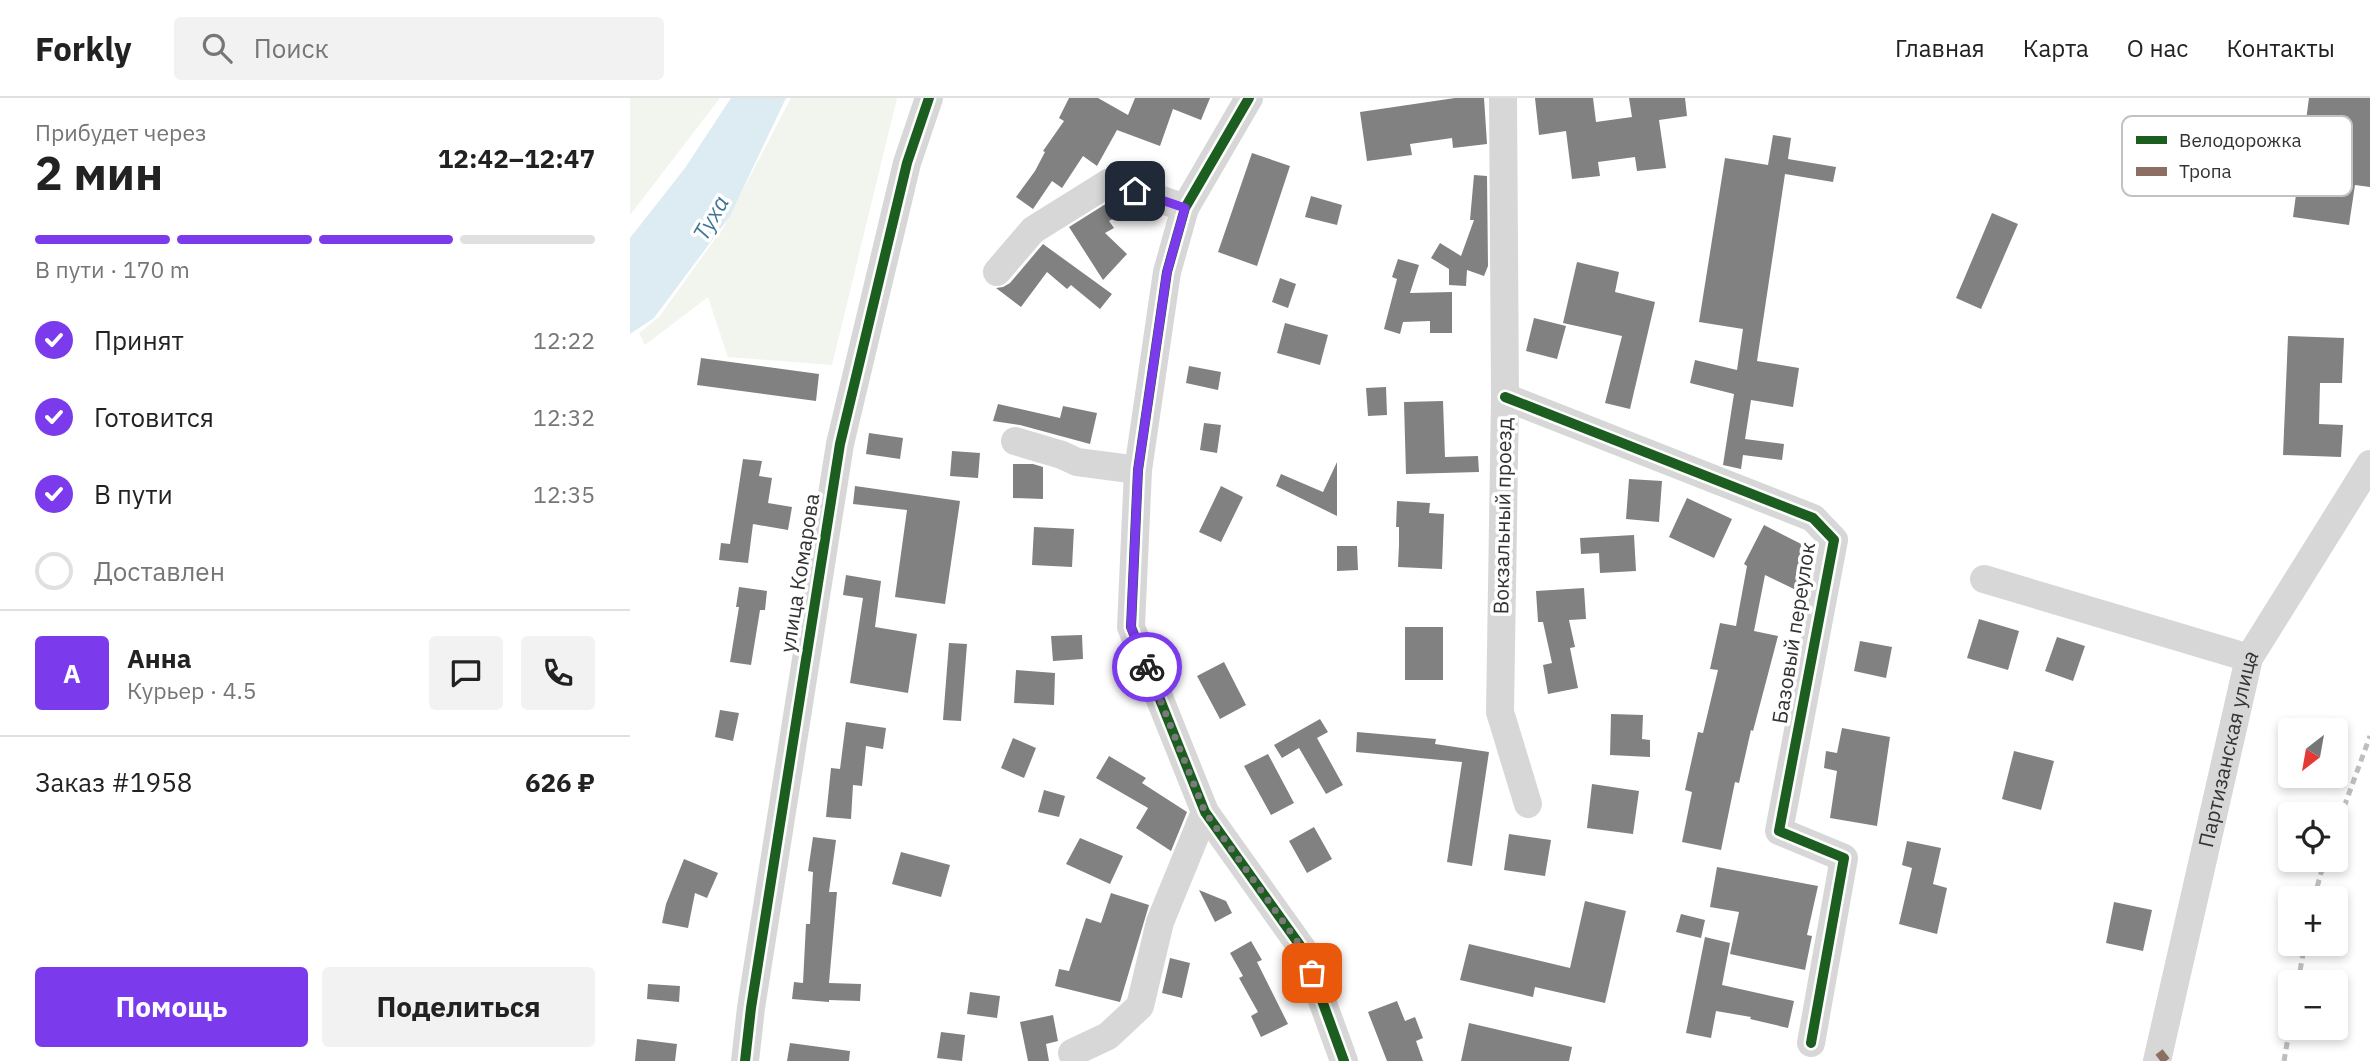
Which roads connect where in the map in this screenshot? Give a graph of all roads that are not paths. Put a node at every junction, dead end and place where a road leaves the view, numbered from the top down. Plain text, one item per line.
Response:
1 (929, 98) edge
2 (1249, 98) edge
3 (1503, 98) edge
4 (1185, 208) junction
5 (997, 272) dead end
6 (1505, 397) junction
7 (1015, 441) dead end
8 (2370, 464) edge
9 (1138, 470) junction
10 (1984, 579) dead end
11 (2249, 658) junction
12 (1528, 804) dead end
13 (1205, 812) junction
14 (1811, 1043) dead end
15 (1072, 1053) dead end
16 (745, 1061) edge
17 (1344, 1061) edge
18 (2157, 1061) edge

1 - 16 street, улица Комарова
2 - 4 street
3 - 6 street, Вокзальный проезд
4 - 5 street
4 - 9 street
6 - 12 street, Вокзальный проезд
6 - 14 street, Базовый переулок
7 - 9 street
8 - 11 street, Партизанская улица
9 - 13 street
10 - 11 street
11 - 18 street, Партизанская улица
13 - 15 street
13 - 17 street

